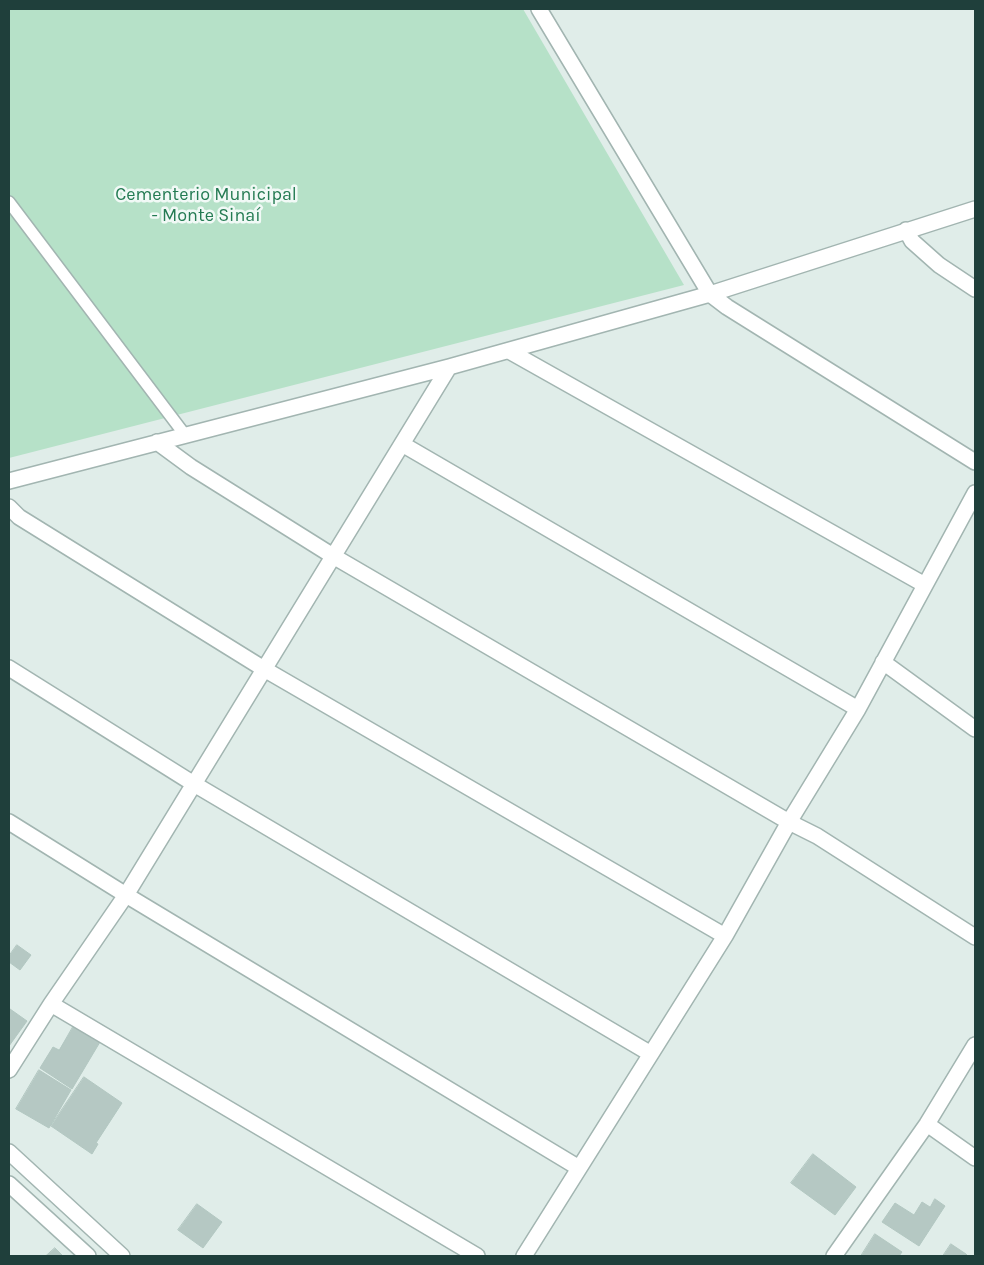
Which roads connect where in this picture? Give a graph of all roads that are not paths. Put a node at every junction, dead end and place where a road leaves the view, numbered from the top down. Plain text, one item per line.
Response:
1 (539, 9) edge
2 (9, 202) edge
3 (975, 209) edge
4 (906, 230) junction
5 (975, 289) edge
6 (710, 294) junction
7 (509, 351) junction
8 (449, 367) junction
9 (184, 435) junction
10 (157, 442) junction
11 (402, 444) junction
12 (975, 462) edge
13 (9, 481) edge
14 (974, 499) edge
15 (9, 507) edge
16 (333, 556) junction
17 (925, 585) junction
18 (883, 662) junction
19 (9, 668) edge
20 (264, 669) junction
21 (858, 709) junction
22 (975, 729) edge
23 (194, 784) junction
24 (9, 822) edge
25 (789, 822) junction
26 (126, 895) junction
27 (726, 936) junction
28 (975, 937) edge
29 (51, 1004) junction
30 (975, 1045) edge
31 (651, 1054) junction
32 (9, 1070) edge
33 (927, 1124) junction
34 (9, 1152) edge
35 (975, 1158) edge
36 (579, 1168) junction
37 (9, 1184) edge
38 (88, 1256) edge
39 (122, 1256) edge
40 (477, 1256) edge
41 (524, 1256) edge
42 (834, 1256) edge

1 - 6 street
2 - 9 lane
3 - 4 street
4 - 5 street
4 - 6 street
6 - 7 street
6 - 12 street
7 - 8 street
7 - 17 street
8 - 9 street
8 - 11 street
9 - 10 street
10 - 13 street
10 - 16 street
11 - 16 street
11 - 21 street
14 - 17 street
15 - 20 street
16 - 20 street
16 - 25 street
17 - 18 street
18 - 21 street
18 - 22 street
19 - 23 street
20 - 23 street
20 - 27 street
21 - 25 street
23 - 26 street
23 - 31 street
24 - 26 street
25 - 27 street
25 - 28 street
26 - 29 street
26 - 36 street
27 - 31 street
29 - 32 street
29 - 40 street
30 - 33 street
31 - 36 street
33 - 35 street
33 - 42 street
34 - 39 street
36 - 41 street
37 - 38 street

